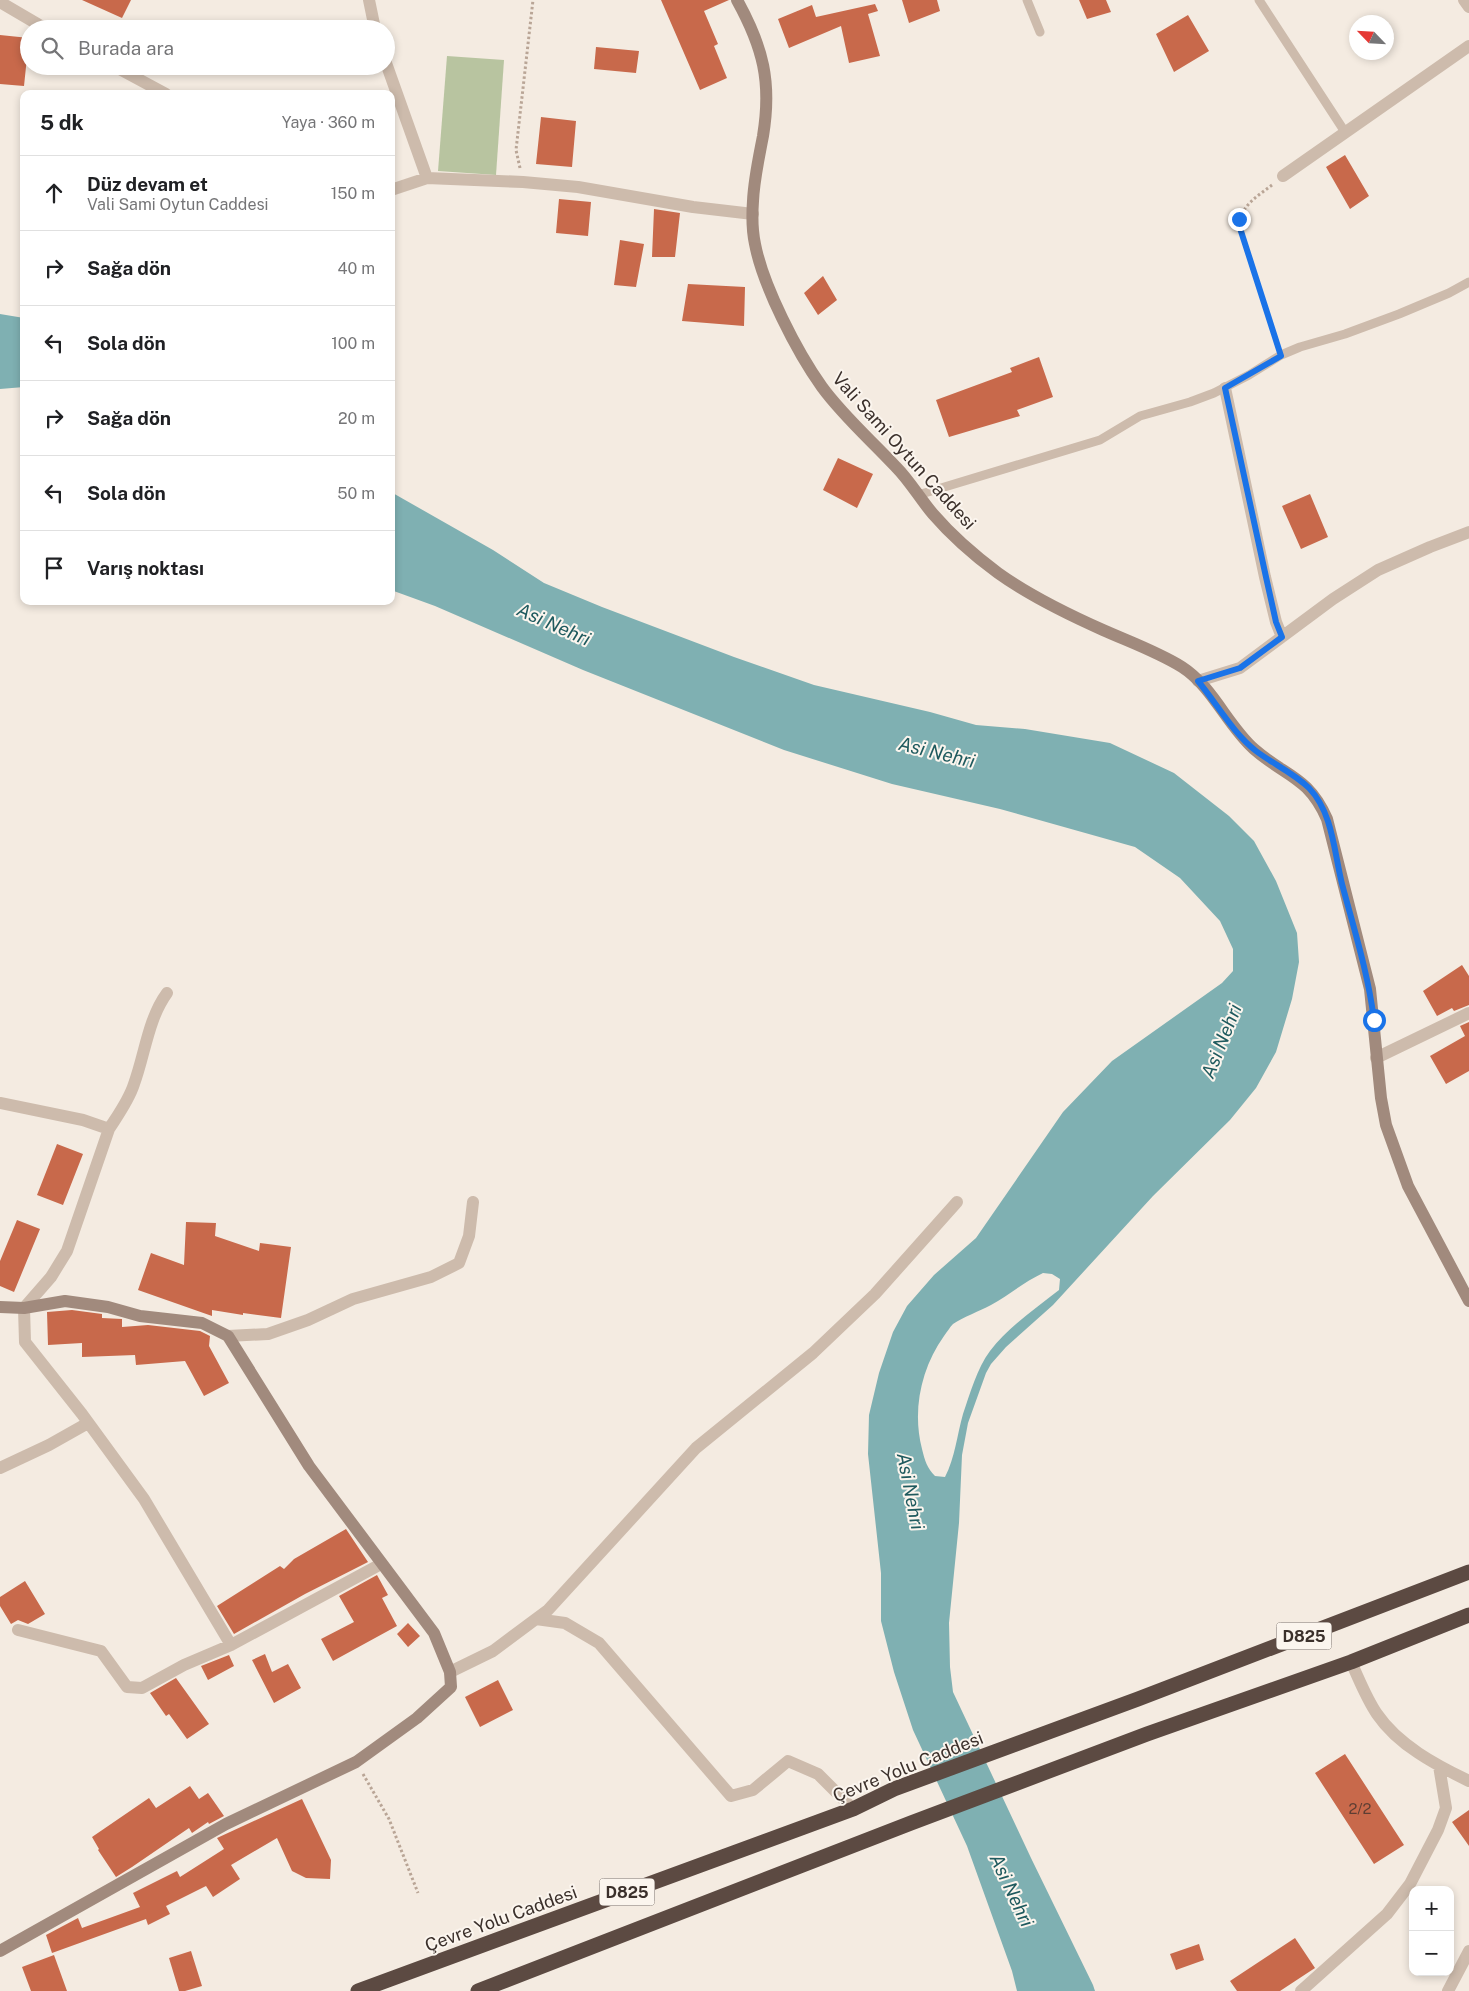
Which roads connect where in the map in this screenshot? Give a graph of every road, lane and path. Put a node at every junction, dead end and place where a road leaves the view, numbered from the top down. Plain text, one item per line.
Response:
1 (369, 0) edge
2 (533, 0) edge
3 (737, 0) edge
4 (1027, 0) edge
5 (1259, 0) edge
6 (1464, 0) edge
7 (0, 2) edge
8 (1469, 7) edge
9 (31, 20) edge
10 (373, 20) edge
11 (1040, 32) dead end
12 (1469, 46) edge
13 (131, 75) edge
14 (390, 75) edge
15 (159, 90) edge
16 (1345, 132) junction
17 (1283, 176) joint
18 (427, 178) junction
19 (523, 182) junction
20 (395, 189) edge
21 (753, 214) junction
22 (1469, 282) edge
23 (1281, 356) junction
24 (1225, 388) junction
25 (918, 496) junction
26 (1469, 532) edge
27 (1282, 637) junction
28 (1198, 681) junction
29 (167, 993) dead end
30 (1469, 1013) edge
31 (1376, 1058) junction
32 (0, 1103) edge
33 (109, 1128) junction
34 (473, 1202) dead end
35 (957, 1202) dead end
36 (1469, 1301) edge
37 (0, 1307) edge
38 (24, 1308) junction
39 (228, 1336) junction
40 (88, 1423) junction
41 (0, 1468) edge
42 (381, 1564) junction
43 (1469, 1572) edge
44 (1469, 1615) edge
45 (536, 1619) junction
46 (18, 1630) dead end
47 (231, 1645) junction
48 (1351, 1662) junction
49 (450, 1672) junction
50 (356, 1762) junction
51 (1439, 1766) junction
52 (1469, 1781) edge
53 (852, 1809) junction
54 (418, 1893) dead end
55 (0, 1951) edge
56 (1469, 1951) edge
57 (358, 1991) edge
58 (478, 1991) edge
59 (1301, 1991) edge
60 (1448, 1991) edge

1 - 10 street
2 - 19 path
3 - 21 street, Vali Sami Oytun Caddesi
4 - 11 lane
5 - 16 lane
6 - 8 street
7 - 9 street
12 - 16 street
13 - 15 street
14 - 18 street
16 - 17 street
17 - 23 path
18 - 19 street
18 - 20 street
19 - 21 street
21 - 25 street, Vali Sami Oytun Caddesi
22 - 23 lane
23 - 24 lane
24 - 25 lane
24 - 27 street
25 - 28 street, Vali Sami Oytun Caddesi
26 - 27 street
27 - 28 street
28 - 31 street, Vali Sami Oytun Caddesi
29 - 33 street
30 - 31 street
31 - 36 street, Vali Sami Oytun Caddesi
32 - 33 street
33 - 38 street
34 - 39 street
35 - 45 street
37 - 38 street
38 - 39 street
38 - 40 street
39 - 42 street
40 - 41 street
40 - 47 street
42 - 47 street
42 - 49 street
43 - 53 highway, Çevre Yolu Caddesi / D825
44 - 48 highway, D825
45 - 49 street
45 - 53 street
46 - 47 street
48 - 51 street
48 - 58 highway, D825
49 - 50 street
50 - 54 path
50 - 55 street
51 - 52 street
51 - 59 street
53 - 57 highway, Çevre Yolu Caddesi / D825
56 - 60 street

